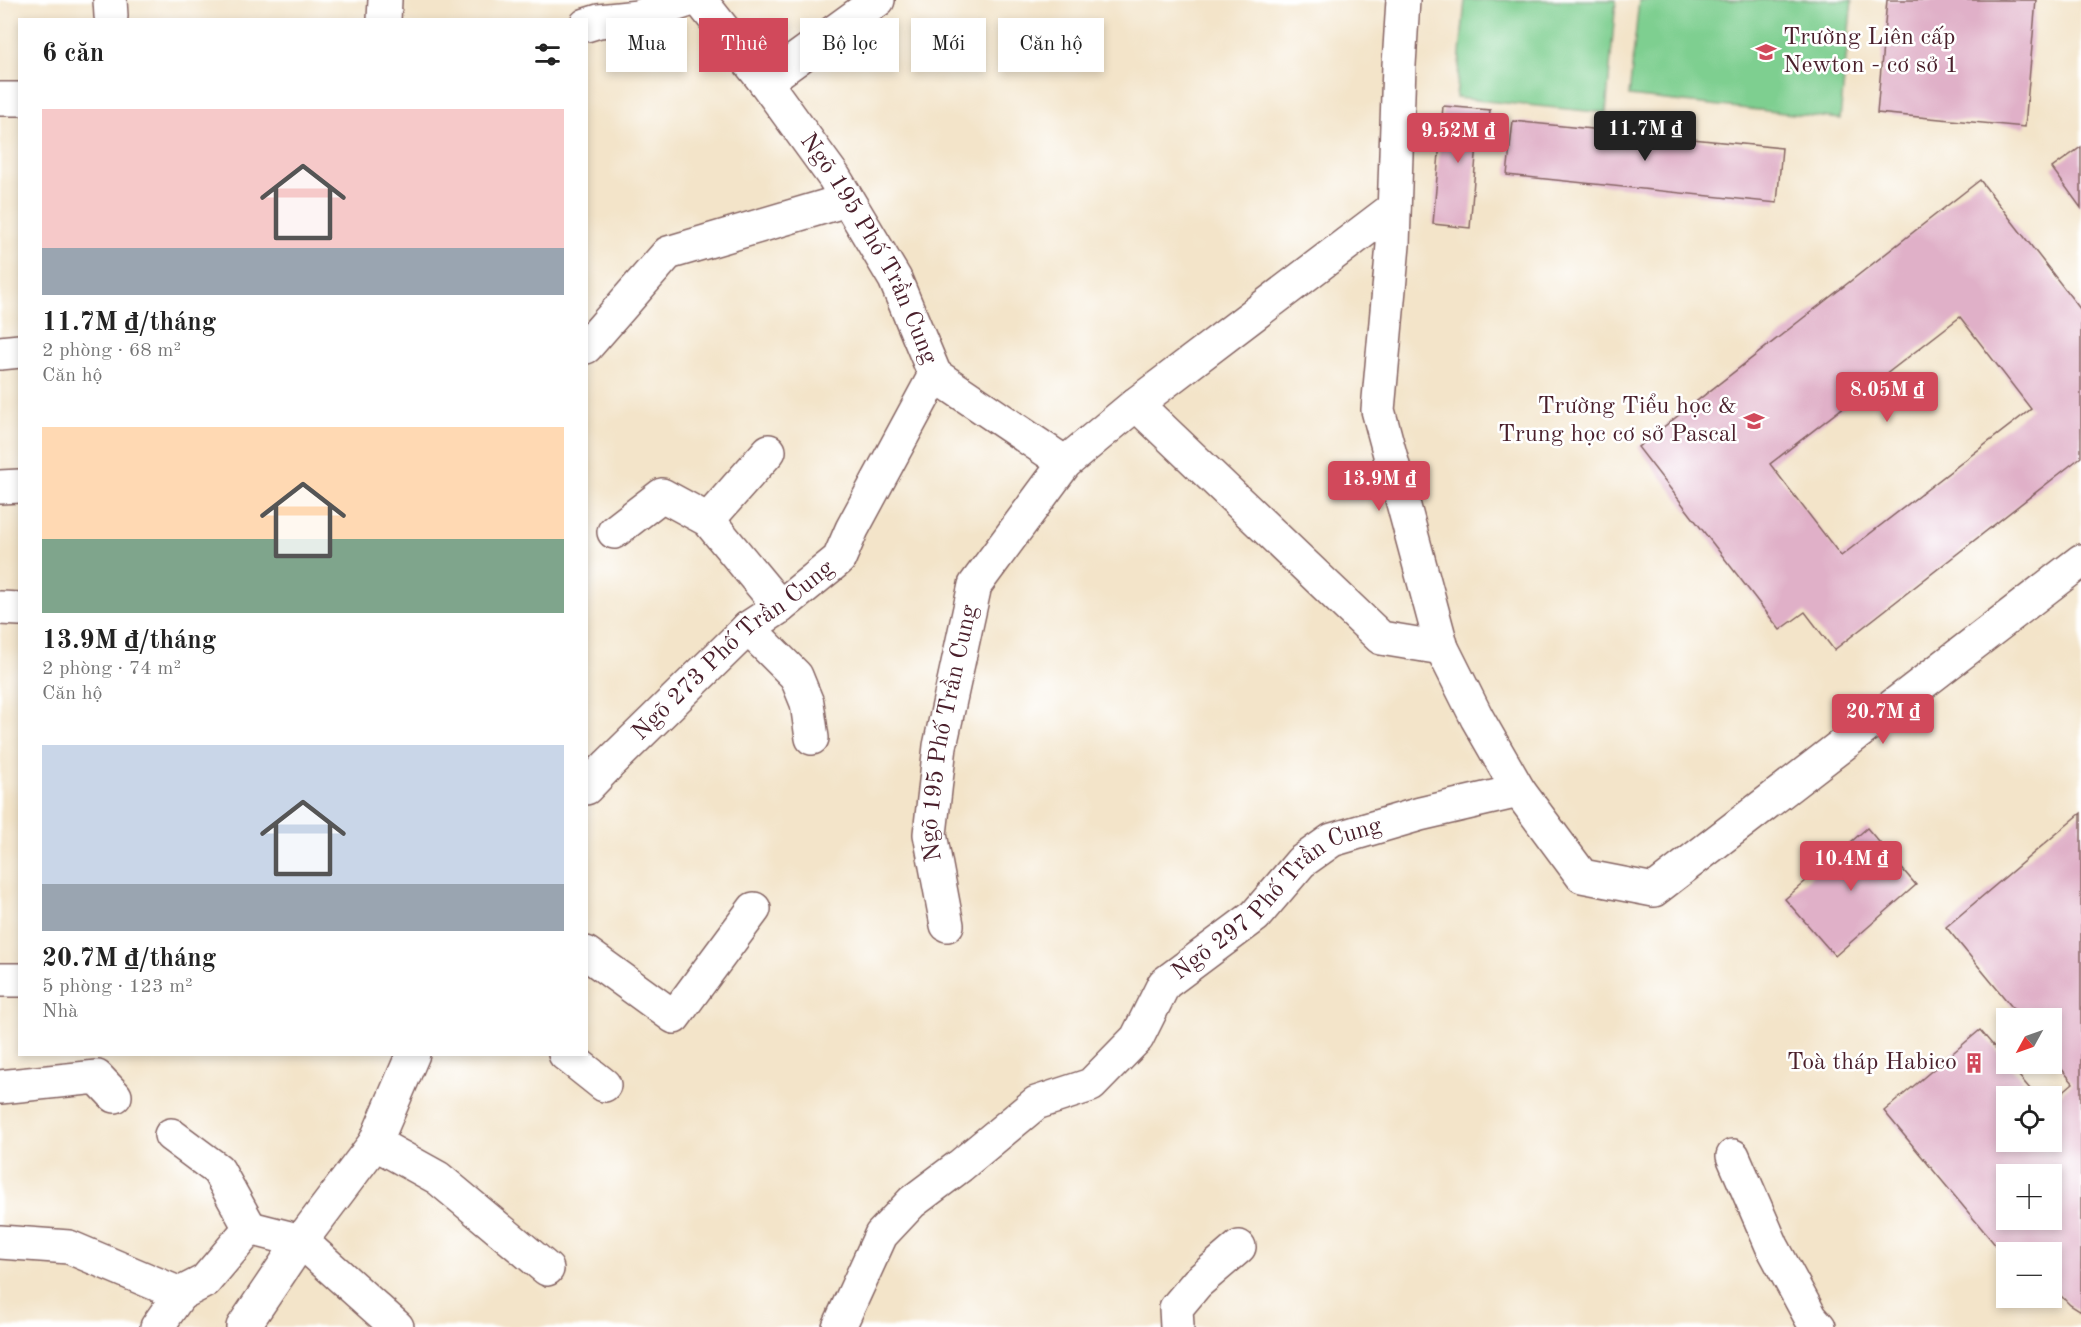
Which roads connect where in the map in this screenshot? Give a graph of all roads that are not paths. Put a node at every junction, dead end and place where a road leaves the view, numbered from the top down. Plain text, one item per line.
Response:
1 (385, 0) edge
2 (689, 0) edge
3 (700, 0) edge
4 (878, 0) edge
5 (1403, 0) edge
6 (384, 18) edge
7 (588, 24) edge
8 (765, 82) junction
9 (0, 99) edge
10 (18, 99) edge
11 (847, 200) junction
12 (1394, 208) junction
13 (588, 345) edge
14 (18, 351) edge
15 (0, 353) edge
16 (935, 375) junction
17 (1136, 404) junction
18 (769, 451) dead end
19 (1065, 463) junction
20 (18, 486) edge
21 (0, 487) edge
22 (708, 520) junction
23 (614, 532) dead end
24 (2081, 561) edge
25 (780, 607) junction
26 (0, 608) edge
27 (18, 609) edge
28 (748, 628) junction
29 (1442, 648) junction
30 (812, 738) dead end
31 (598, 758) edge
32 (588, 783) edge
33 (1519, 791) junction
34 (754, 909) dead end
35 (947, 925) dead end
36 (588, 954) edge
37 (0, 980) edge
38 (18, 980) edge
39 (411, 1056) edge
40 (568, 1056) edge
41 (103, 1076) edge
42 (604, 1085) dead end
43 (0, 1087) edge
44 (171, 1136) dead end
45 (375, 1143) junction
46 (1733, 1156) dead end
47 (250, 1228) junction
48 (301, 1241) junction
49 (0, 1242) edge
50 (1239, 1247) dead end
51 (547, 1269) dead end
52 (180, 1294) junction
53 (157, 1327) edge
54 (243, 1327) edge
55 (397, 1327) edge
56 (839, 1327) edge
57 (1178, 1327) edge
58 (1819, 1327) edge

1 - 6 street
2 - 7 street
3 - 8 street, Ngõ 195 Phố Trần Cung
4 - 8 street
5 - 12 street
8 - 11 street, Ngõ 195 Phố Trần Cung
9 - 10 street
11 - 13 street
11 - 16 street, Ngõ 195 Phố Trần Cung
12 - 17 street, Ngõ 195 Phố Trần Cung
12 - 29 street
14 - 15 street
16 - 19 street, Ngõ 195 Phố Trần Cung
16 - 25 street, Ngõ 273 Phố Trần Cung
17 - 19 street, Ngõ 195 Phố Trần Cung
17 - 29 street
18 - 22 street
19 - 35 street, Ngõ 195 Phố Trần Cung
20 - 21 street
22 - 23 street
22 - 25 street
24 - 33 street
25 - 28 street, Ngõ 273 Phố Trần Cung
26 - 27 street
28 - 30 street
28 - 31 street, Ngõ 273 Phố Trần Cung
29 - 33 street
31 - 32 street, Ngõ 273 Phố Trần Cung
33 - 56 street, Ngõ 297 Phố Trần Cung
34 - 36 street
37 - 38 street
39 - 45 street
40 - 42 street
41 - 43 street
44 - 47 street
45 - 48 street
45 - 51 street
46 - 58 street
47 - 48 street
47 - 52 street
48 - 54 street
48 - 55 street
49 - 52 street
50 - 57 street
52 - 53 street

